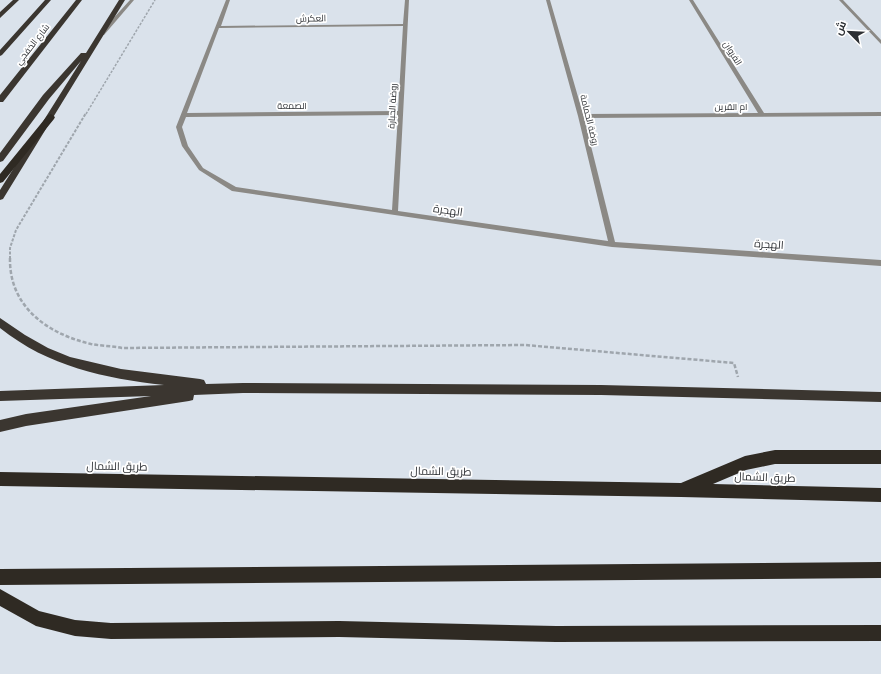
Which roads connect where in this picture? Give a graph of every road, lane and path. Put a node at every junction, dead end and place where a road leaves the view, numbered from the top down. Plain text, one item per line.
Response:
1 (16, 0) edge
2 (48, 0) edge
3 (79, 0) edge
4 (122, 0) edge
5 (132, 0) edge
6 (155, 0) edge
7 (228, 0) edge
8 (407, 0) edge
9 (548, 0) edge
10 (691, 0) edge
11 (840, 0) edge
12 (0, 16) edge
13 (406, 25) junction
14 (217, 27) junction
15 (102, 35) junction
16 (881, 43) edge
17 (0, 54) edge
18 (0, 100) edge
19 (400, 113) junction
20 (881, 114) edge
21 (183, 115) junction
22 (762, 115) junction
23 (581, 116) junction
24 (51, 117) junction
25 (0, 159) edge
26 (0, 180) edge
27 (0, 197) edge
28 (395, 213) junction
29 (612, 244) junction
30 (881, 263) edge
31 (0, 322) edge
32 (243, 388) junction
33 (744, 394) junction
34 (0, 396) edge
35 (881, 397) edge
36 (0, 426) edge
37 (881, 457) edge
38 (0, 479) edge
39 (681, 490) junction
40 (881, 495) edge
41 (881, 570) edge
42 (0, 577) edge
43 (0, 598) edge
44 (881, 633) edge

1 - 12 highway
2 - 17 highway, شارع الخفجي
3 - 18 highway, شارع الخفجي
4 - 15 highway
5 - 15 street
6 - 33 path
7 - 14 street, الهجرة
8 - 13 street, روضة الحبارة
9 - 23 street, روضة الحمامة
10 - 22 street, الفروان
11 - 16 street
13 - 14 street, العكرش
13 - 19 street, روضة الحبارة
14 - 21 street, الهجرة
15 - 24 highway
15 - 25 highway
19 - 21 street, الصمعة
19 - 28 street, روضة الحبارة
20 - 22 street, ام القرين
21 - 28 street, الهجرة
22 - 23 street, ام القرين
23 - 29 street, روضة الحمامة
24 - 26 highway
24 - 27 highway
28 - 29 street, الهجرة
29 - 30 street, الهجرة
31 - 32 highway
32 - 33 highway
32 - 34 highway
32 - 36 highway
33 - 35 highway
37 - 39 highway
38 - 39 highway, طريق الشمال
39 - 40 highway, طريق الشمال
41 - 42 highway
43 - 44 highway

